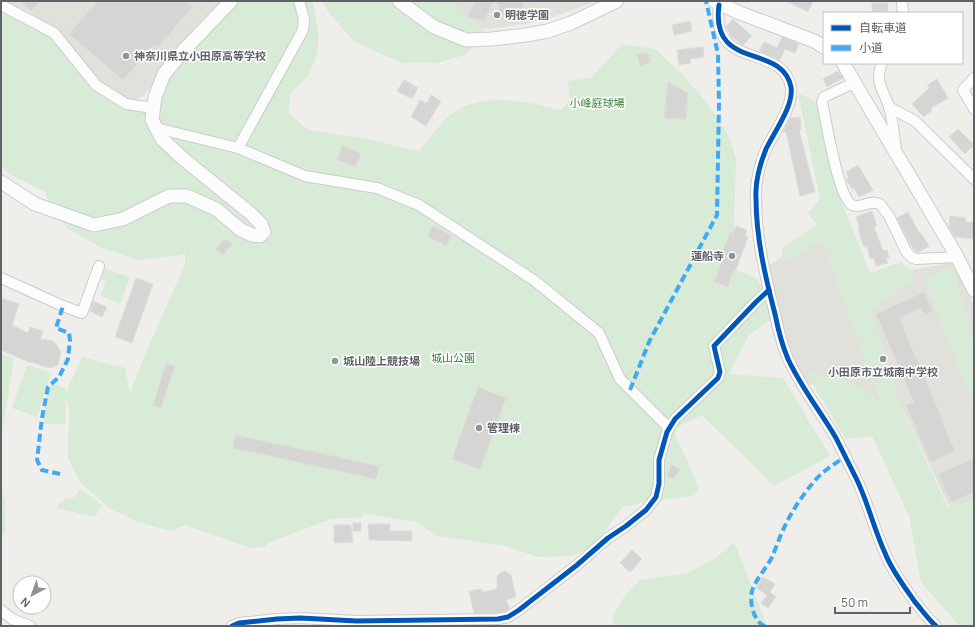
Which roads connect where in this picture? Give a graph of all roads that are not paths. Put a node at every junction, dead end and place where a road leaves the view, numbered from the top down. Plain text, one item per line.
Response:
1 (230, 1) edge
2 (298, 1) edge
3 (399, 1) edge
4 (617, 1) edge
5 (902, 1) edge
6 (717, 3) edge
7 (1, 5) edge
8 (903, 12) edge
9 (823, 46) edge
10 (844, 64) edge
11 (882, 64) edge
12 (974, 78) edge
13 (854, 83) junction
14 (889, 107) junction
15 (153, 108) junction
16 (974, 109) edge
17 (156, 128) junction
18 (238, 148) junction
19 (896, 152) junction
20 (974, 180) edge
21 (1, 182) edge
22 (958, 257) junction
23 (99, 266) dead end
24 (1, 278) edge
25 (768, 290) junction
26 (974, 290) edge
27 (669, 428) junction
28 (1, 610) edge
29 (30, 626) edge
30 (232, 626) edge
31 (936, 626) edge

1 - 15 street
2 - 18 street
3 - 4 street
5 - 8 street
6 - 9 street
6 - 25 street
7 - 15 street
10 - 13 street
11 - 14 street
12 - 16 street
13 - 19 street
13 - 22 street
14 - 19 street
14 - 20 street
15 - 17 street
17 - 18 street
17 - 21 street
18 - 27 street
19 - 22 street
22 - 26 street
23 - 24 street
25 - 27 street
25 - 31 street
27 - 30 street
28 - 29 street

